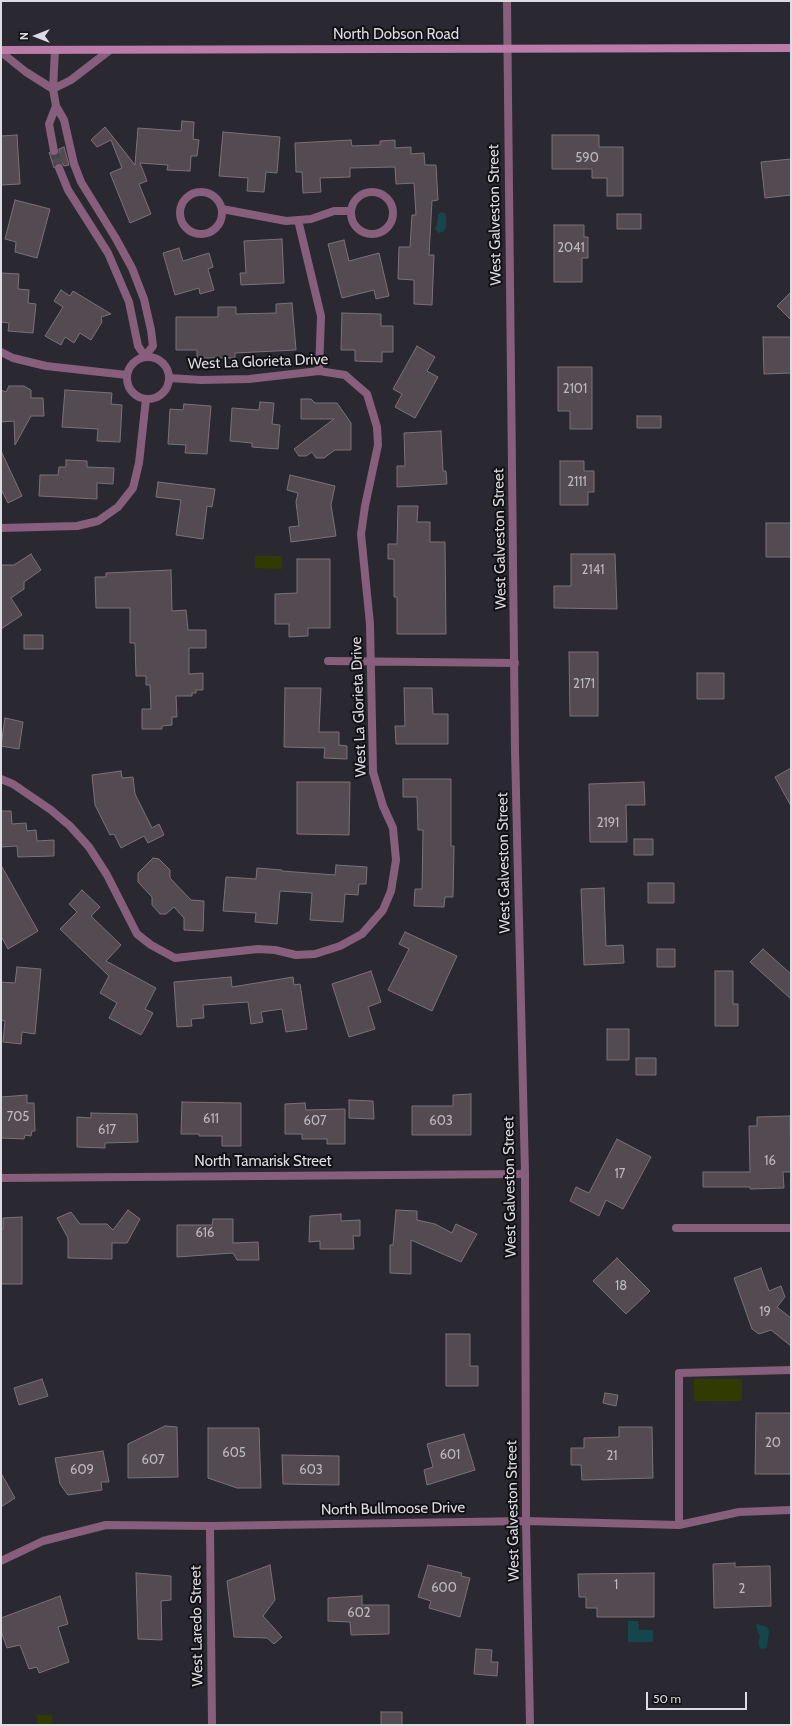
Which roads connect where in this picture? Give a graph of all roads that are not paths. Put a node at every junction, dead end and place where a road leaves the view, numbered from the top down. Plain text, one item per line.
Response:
1 (507, 1) edge
2 (791, 48) edge
3 (507, 49) junction
4 (55, 50) junction
5 (110, 50) junction
6 (1, 51) edge
7 (53, 89) junction
8 (56, 106) junction
9 (54, 151) tunnel mouth
10 (59, 168) tunnel mouth
11 (222, 209) junction
12 (350, 212) junction
13 (298, 220) junction
14 (1, 352) edge
15 (145, 356) junction
16 (319, 371) junction
17 (127, 374) junction
18 (169, 378) junction
19 (146, 399) junction
20 (1, 528) edge
21 (328, 661) dead end
22 (370, 662) junction
23 (515, 663) junction
24 (1, 779) edge
25 (525, 1174) junction
26 (1, 1178) edge
27 (676, 1228) dead end
28 (791, 1228) edge
29 (791, 1370) edge
30 (791, 1510) edge
31 (526, 1521) junction
32 (679, 1525) junction
33 (210, 1526) junction
34 (1, 1561) edge
35 (212, 1725) edge
36 (530, 1725) edge

1 - 3 street, West Galveston Street
2 - 3 main road, North Dobson Road
3 - 5 main road, North Dobson Road
3 - 23 street, West Galveston Street
4 - 5 main road, North Dobson Road
4 - 6 main road, North Dobson Road
4 - 7 street
5 - 7 street
6 - 7 street
7 - 8 street
8 - 9 street
8 - 15 street
10 - 15 street
11 - 11 street
11 - 13 street
12 - 12 street
12 - 13 street
13 - 16 street
14 - 17 street
15 - 17 street
15 - 18 street, West La Glorieta Drive
16 - 18 street, West La Glorieta Drive
16 - 22 street, West La Glorieta Drive
17 - 19 street
18 - 19 street, West La Glorieta Drive
19 - 20 street
21 - 22 street
22 - 23 street
22 - 24 street, West La Glorieta Drive
23 - 25 street, West Galveston Street
25 - 26 street, North Tamarisk Street
25 - 31 street, West Galveston Street
27 - 28 street
29 - 32 street
30 - 32 street, North Bullmoose Drive
31 - 32 street, North Bullmoose Drive
31 - 33 street, North Bullmoose Drive
31 - 36 street, West Galveston Street
33 - 34 street, North Bullmoose Drive
33 - 35 street, West Laredo Street

